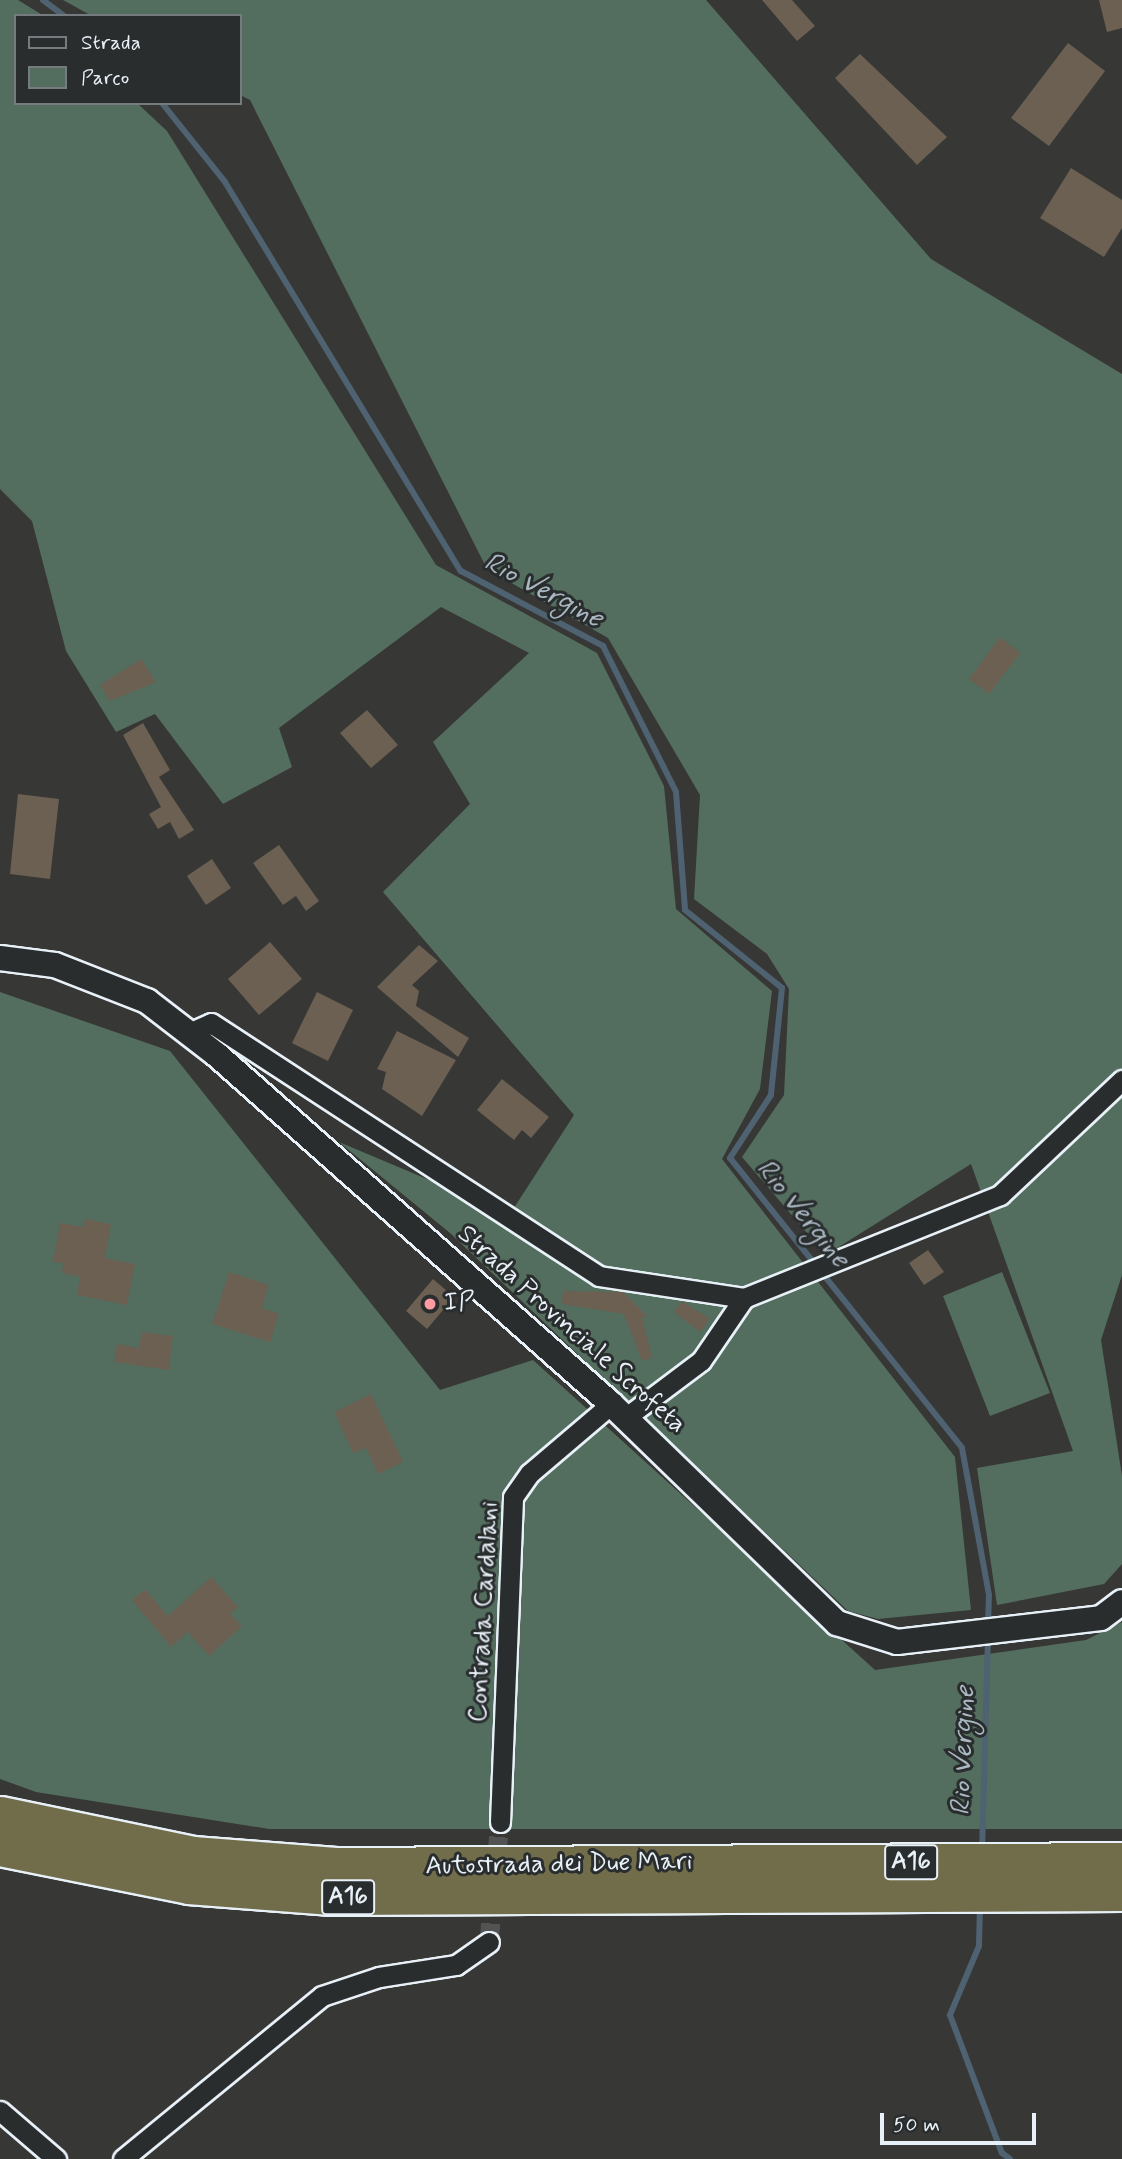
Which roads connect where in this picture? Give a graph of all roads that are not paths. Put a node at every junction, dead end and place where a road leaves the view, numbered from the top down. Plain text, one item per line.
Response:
1 (0, 958) edge
2 (189, 1033) junction
3 (1122, 1080) edge
4 (744, 1298) junction
5 (618, 1411) junction
6 (1122, 1602) edge
7 (0, 1814) edge
8 (500, 1822) tunnel mouth
9 (0, 1848) edge
10 (1122, 1860) edge
11 (701, 1880) junction
12 (1122, 1893) edge
13 (488, 1942) dead end
14 (0, 2111) edge
15 (56, 2159) edge
16 (123, 2159) edge

1 - 2 street, Strada Provinciale Scrofeta
2 - 4 street
2 - 5 street, Strada Provinciale Scrofeta
3 - 4 street
4 - 5 street, Contrada Cardalani
5 - 6 street, Strada Provinciale Scrofeta
5 - 8 street, Contrada Cardalani
7 - 11 highway, Autostrada dei Due Mari / A16
9 - 11 highway, Autostrada dei Due Mari / A16
10 - 11 highway, Autostrada dei Due Mari / A16
11 - 12 highway, Autostrada dei Due Mari / A16
13 - 16 street
14 - 15 street

